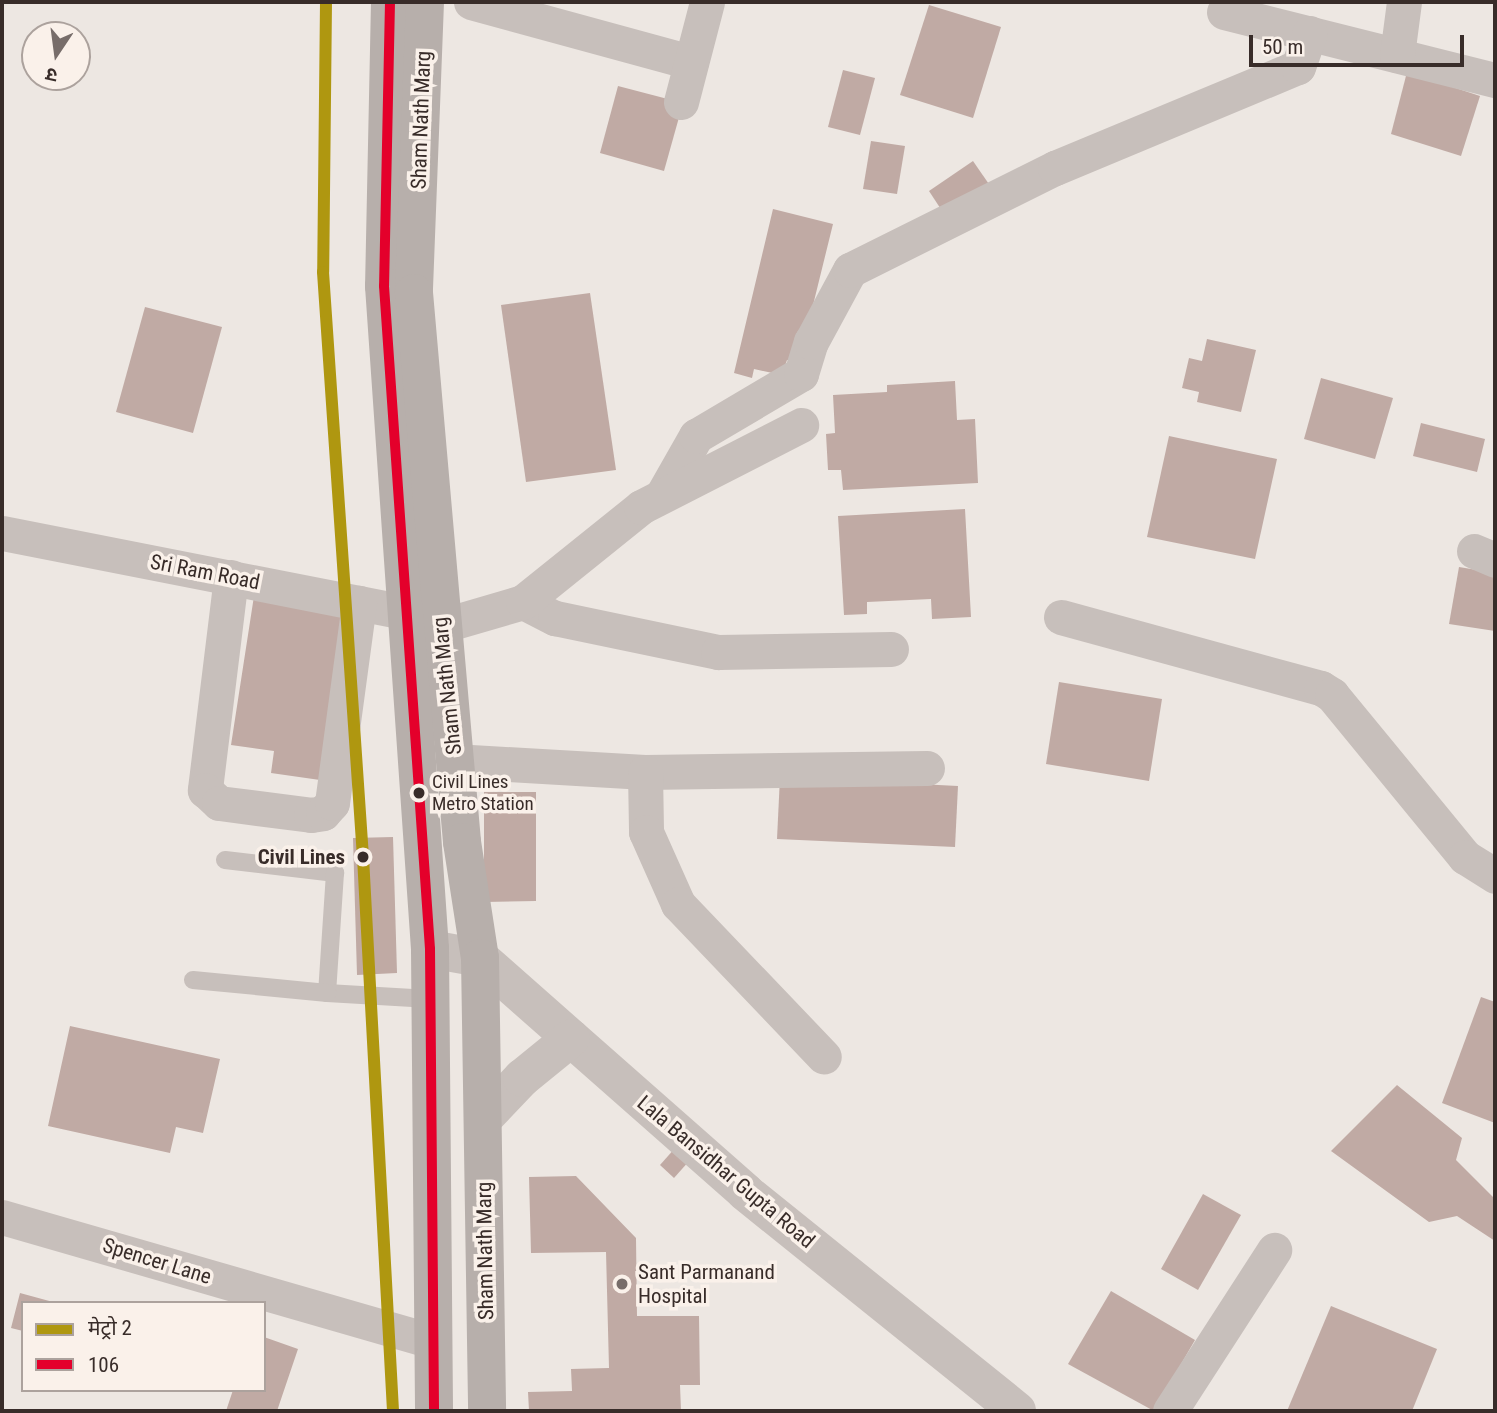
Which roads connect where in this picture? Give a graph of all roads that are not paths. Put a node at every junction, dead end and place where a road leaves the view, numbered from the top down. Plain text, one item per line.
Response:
1 (390, 2) edge
2 (425, 2) edge
3 (471, 2) edge
4 (707, 2) edge
5 (1404, 2) edge
6 (1224, 12) dead end
7 (1310, 33) junction
8 (1397, 55) junction
9 (691, 62) junction
10 (1495, 80) edge
11 (681, 102) dead end
12 (801, 425) dead end
13 (663, 494) junction
14 (2, 533) edge
15 (231, 577) junction
16 (523, 602) junction
17 (359, 603) junction
18 (1061, 617) dead end
19 (424, 619) junction
20 (891, 649) dead end
21 (454, 761) junction
22 (927, 768) dead end
23 (645, 772) junction
24 (225, 860) dead end
25 (1495, 876) edge
26 (430, 949) junction
27 (480, 958) junction
28 (193, 980) dead end
29 (327, 993) junction
30 (430, 999) junction
31 (571, 1038) junction
32 (824, 1057) dead end
33 (483, 1119) junction
34 (2, 1217) edge
35 (1274, 1250) dead end
36 (432, 1341) junction
37 (434, 1411) edge
38 (487, 1411) edge
39 (1017, 1411) edge
40 (1170, 1411) edge

1 - 19 main road, Sham Nath Marg
2 - 19 main road, Sham Nath Marg
3 - 9 street
4 - 9 street
5 - 8 street
6 - 7 street
7 - 8 street
7 - 13 street
8 - 10 street
9 - 11 street
12 - 13 street
13 - 16 street
14 - 15 street, Sri Ram Road
15 - 17 street, Sri Ram Road
15 - 17 street
16 - 19 street
16 - 20 street
17 - 19 street, Sri Ram Road
18 - 25 street
19 - 21 main road, Sham Nath Marg
19 - 26 main road, Sham Nath Marg
21 - 23 street
21 - 27 main road, Sham Nath Marg
22 - 23 street
23 - 32 street
24 - 29 lane
26 - 27 street
26 - 30 main road, Sham Nath Marg
27 - 31 street, Lala Bansidhar Gupta Road
27 - 33 main road, Sham Nath Marg
28 - 29 lane
29 - 30 lane
30 - 36 main road, Sham Nath Marg
31 - 33 street
31 - 39 street, Lala Bansidhar Gupta Road
33 - 38 main road, Sham Nath Marg
34 - 36 street, Spencer Lane
35 - 40 street
36 - 37 main road, Sham Nath Marg

